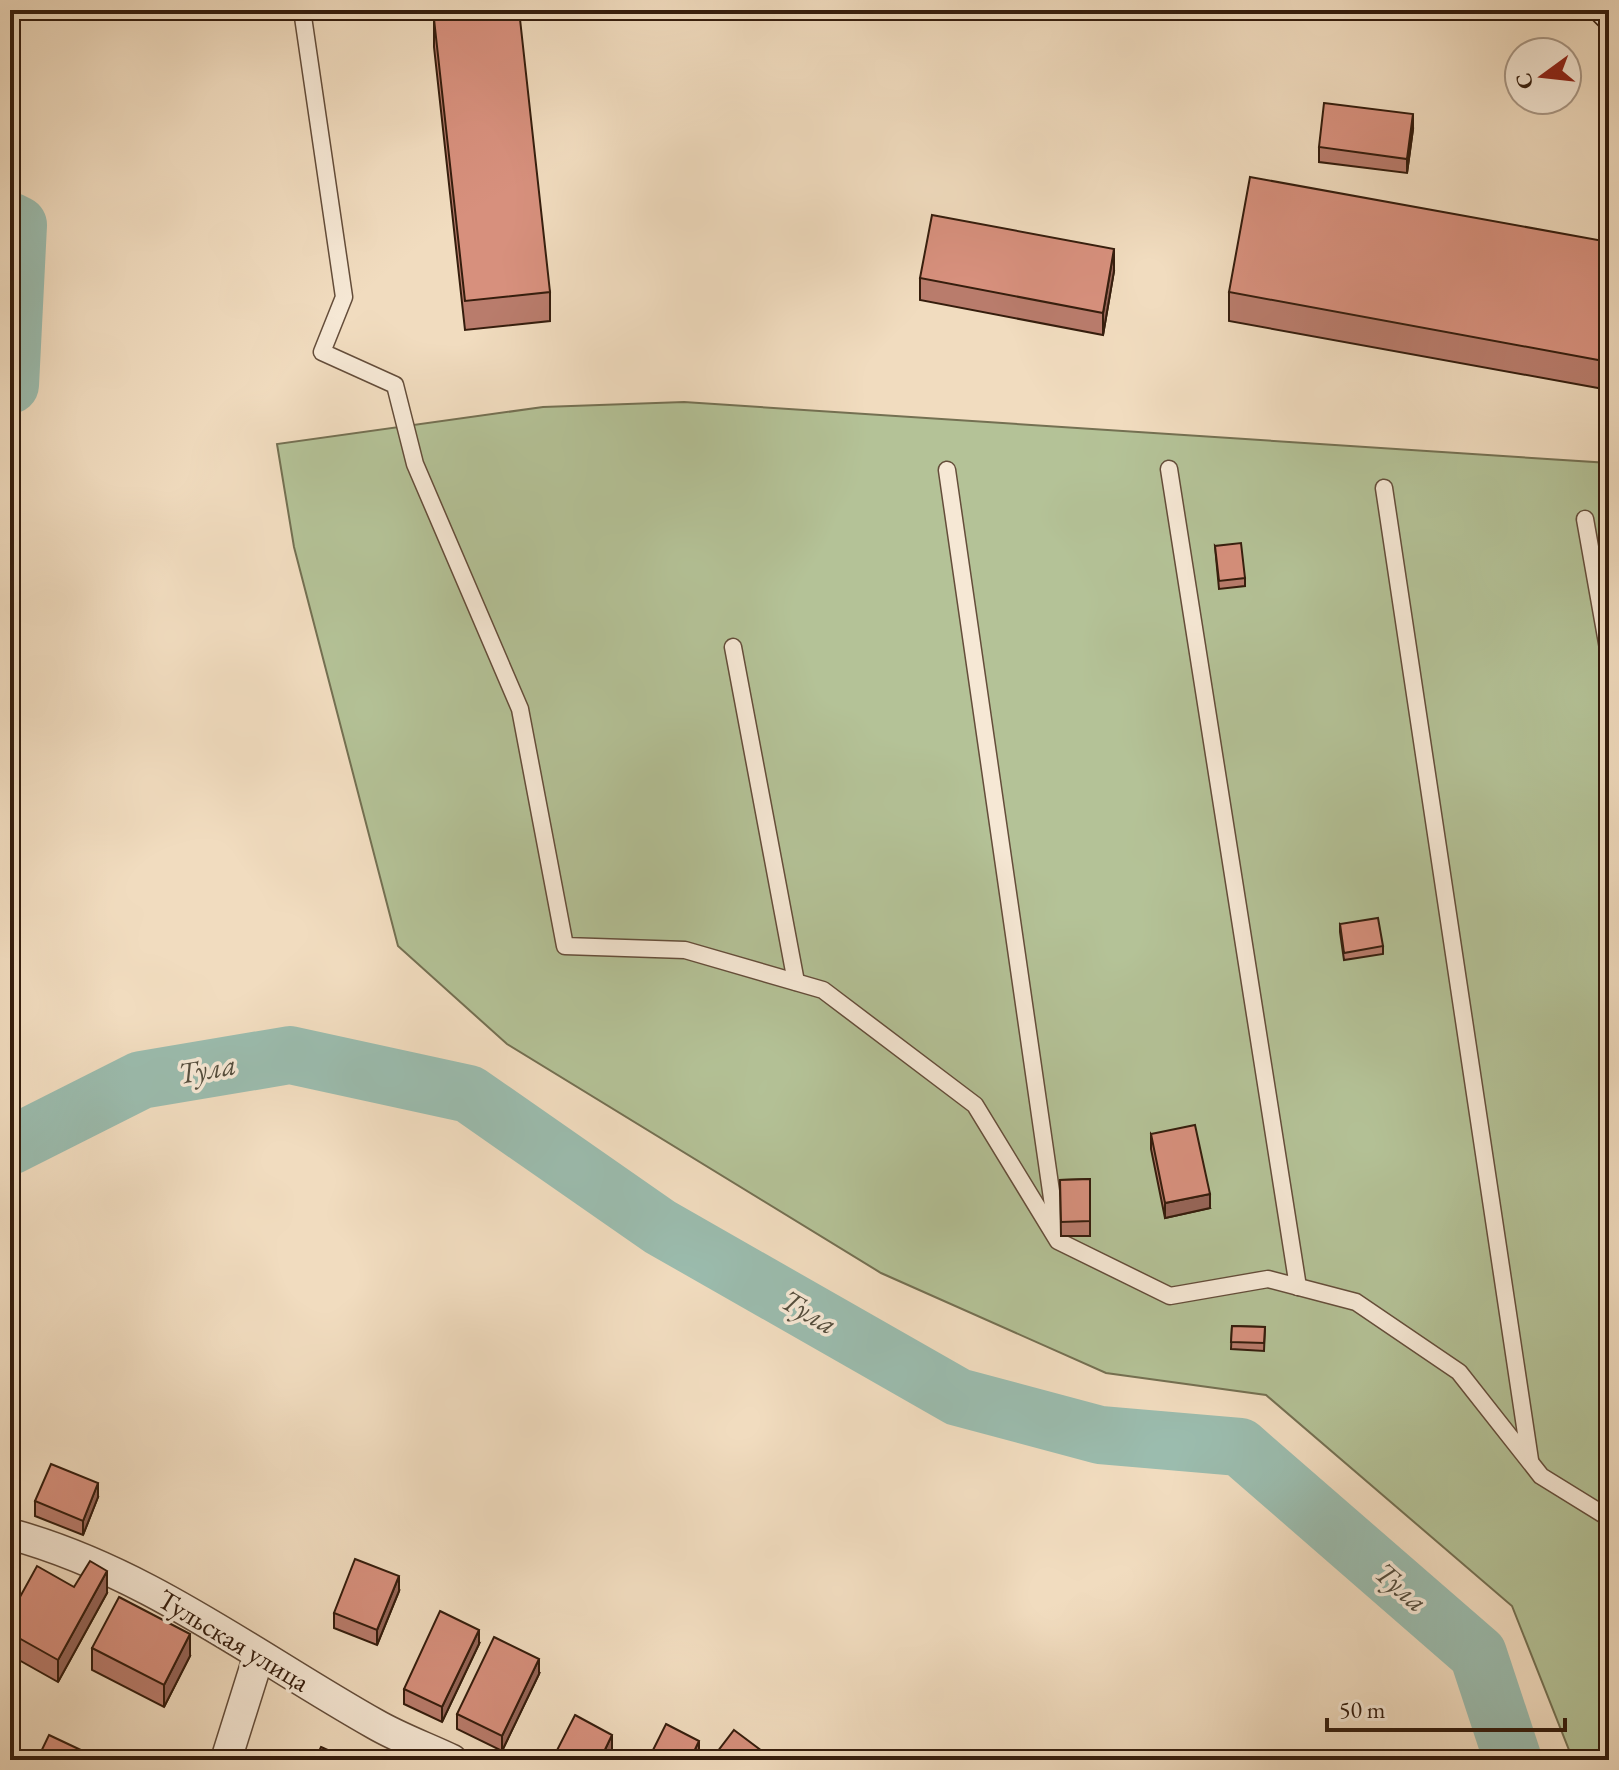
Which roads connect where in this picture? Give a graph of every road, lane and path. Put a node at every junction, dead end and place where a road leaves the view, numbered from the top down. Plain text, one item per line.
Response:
1 (302, 10) edge
2 (1169, 469) dead end
3 (947, 470) dead end
4 (1384, 488) dead end
5 (1585, 519) dead end
6 (733, 647) dead end
7 (1609, 654) edge
8 (796, 982) junction
9 (1058, 1241) junction
10 (1298, 1287) junction
11 (1530, 1462) junction
12 (1609, 1518) edge
13 (10, 1534) edge
14 (259, 1655) junction
15 (226, 1760) edge
16 (452, 1760) edge

1 - 8 lane
2 - 10 lane
3 - 9 lane
4 - 11 lane
5 - 7 lane
6 - 8 lane
8 - 9 lane
9 - 10 lane
10 - 11 lane
11 - 12 lane
13 - 14 street, Тульская улица
14 - 15 street
14 - 16 street, Тульская улица

